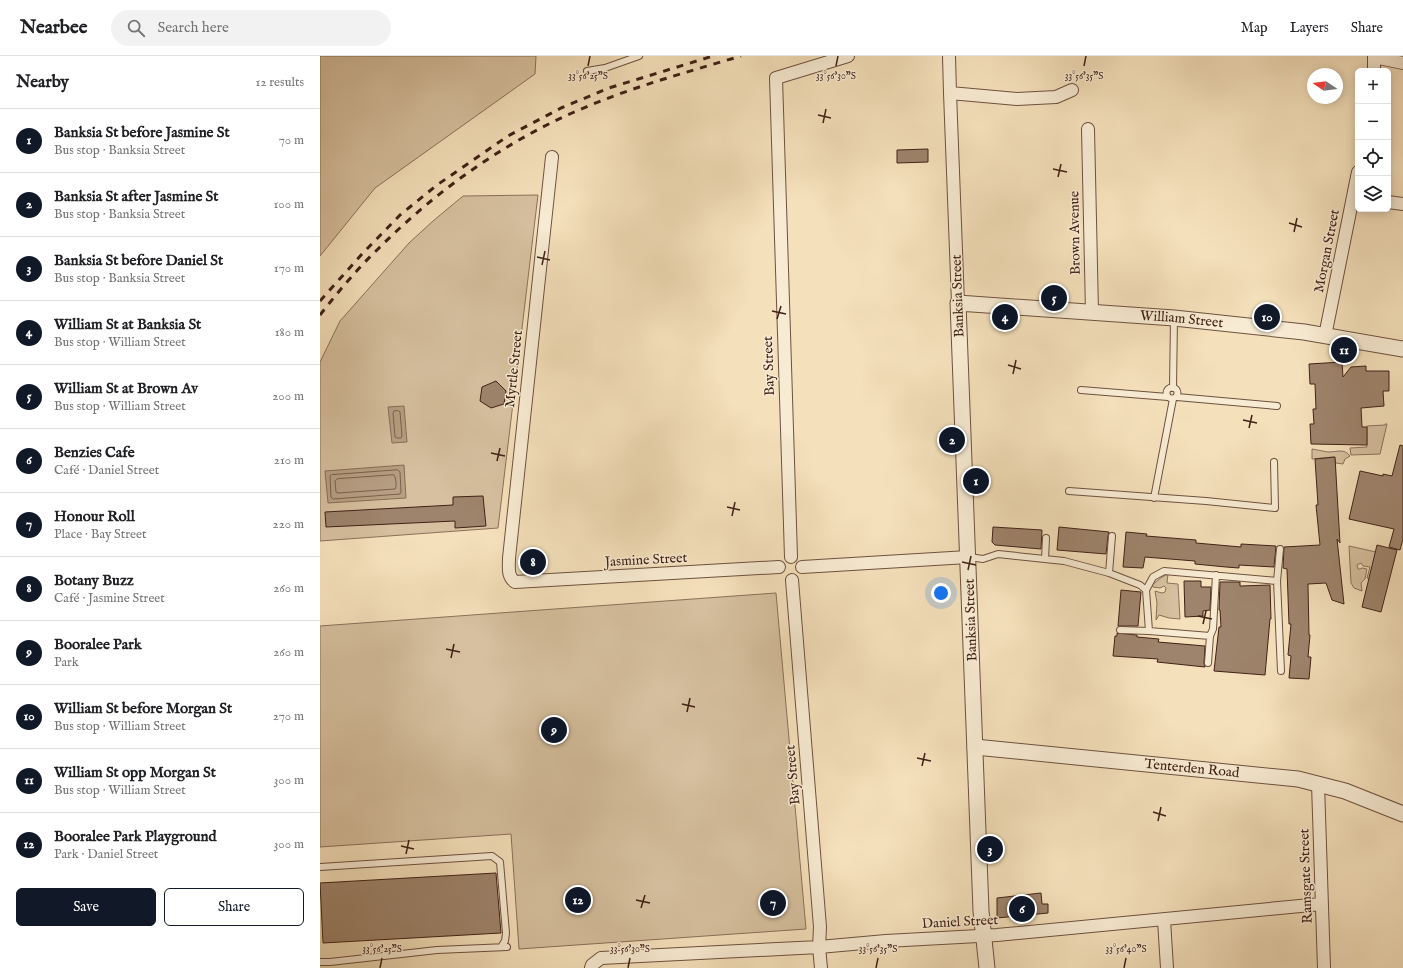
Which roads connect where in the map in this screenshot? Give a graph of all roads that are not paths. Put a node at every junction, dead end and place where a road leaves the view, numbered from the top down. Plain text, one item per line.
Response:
1 (639, 56) edge
2 (848, 56) edge
3 (949, 56) edge
4 (1374, 57) edge
5 (1403, 63) edge
6 (1374, 68) edge
7 (588, 71) dead end
8 (1072, 90) dead end
9 (950, 93) junction
10 (1088, 130) dead end
11 (552, 157) dead end
12 (1355, 201) edge
13 (1391, 202) edge
14 (1403, 204) edge
15 (958, 303) junction
16 (1092, 312) junction
17 (1174, 318) junction
18 (1325, 336) junction
19 (1403, 350) edge
20 (1080, 390) dead end
21 (1173, 397) junction
22 (1277, 406) dead end
23 (1274, 462) dead end
24 (1069, 491) dead end
25 (1154, 498) junction
26 (1112, 536) dead end
27 (1046, 538) dead end
28 (1280, 549) dead end
29 (791, 557) junction
30 (968, 557) junction
31 (1045, 559) junction
32 (779, 567) junction
33 (802, 567) junction
34 (1109, 573) junction
35 (1216, 575) junction
36 (792, 580) junction
37 (1277, 581) junction
38 (515, 582) joint
39 (1146, 590) junction
40 (1120, 630) dead end
41 (1149, 631) junction
42 (1210, 636) junction
43 (1208, 663) dead end
44 (1282, 671) dead end
45 (975, 747) junction
46 (1318, 784) junction
47 (1403, 814) edge
48 (320, 867) edge
49 (1321, 904) junction
50 (1164, 920) junction
51 (983, 935) junction
52 (819, 947) junction
53 (320, 962) edge
54 (331, 965) edge
55 (591, 968) edge
56 (820, 968) edge
57 (987, 968) edge
58 (1167, 968) edge
59 (1324, 968) edge

1 - 7 lane
2 - 29 street, Bay Street
3 - 9 street, Banksia Street
4 - 5 street
4 - 6 street
8 - 9 street
9 - 15 street, Banksia Street
10 - 16 street, Brown Avenue
11 - 38 street, Myrtle Street
12 - 18 street, Morgan Street
13 - 14 street
15 - 16 street, William Street
15 - 30 street, Banksia Street
16 - 17 street, William Street
17 - 18 street, William Street
17 - 21 lane
18 - 19 street, William Street
20 - 21 lane
21 - 22 lane
21 - 25 lane
23 - 25 lane
24 - 25 lane
26 - 34 lane
27 - 31 lane
28 - 37 lane
29 - 32 street
29 - 33 street
30 - 31 lane
30 - 33 street
30 - 45 street, Banksia Street
31 - 34 lane
32 - 36 street
32 - 38 street, Jasmine Street
33 - 36 street
34 - 39 lane
35 - 37 lane
35 - 39 lane
35 - 42 lane
36 - 52 street, Bay Street
37 - 44 lane
39 - 41 lane
40 - 41 lane
41 - 42 lane
42 - 43 lane
45 - 46 street, Tenterden Road
45 - 51 street, Banksia Street
46 - 47 street, Tenterden Road
46 - 49 street, Ramsgate Street
48 - 54 lane
49 - 50 street, Daniel Street
49 - 59 street, Ramsgate Street
50 - 51 street, Daniel Street
50 - 58 street
51 - 52 street, Daniel Street
51 - 57 street, Banksia Street
52 - 55 street, Daniel Street
52 - 56 street, Bay Street
53 - 54 lane

